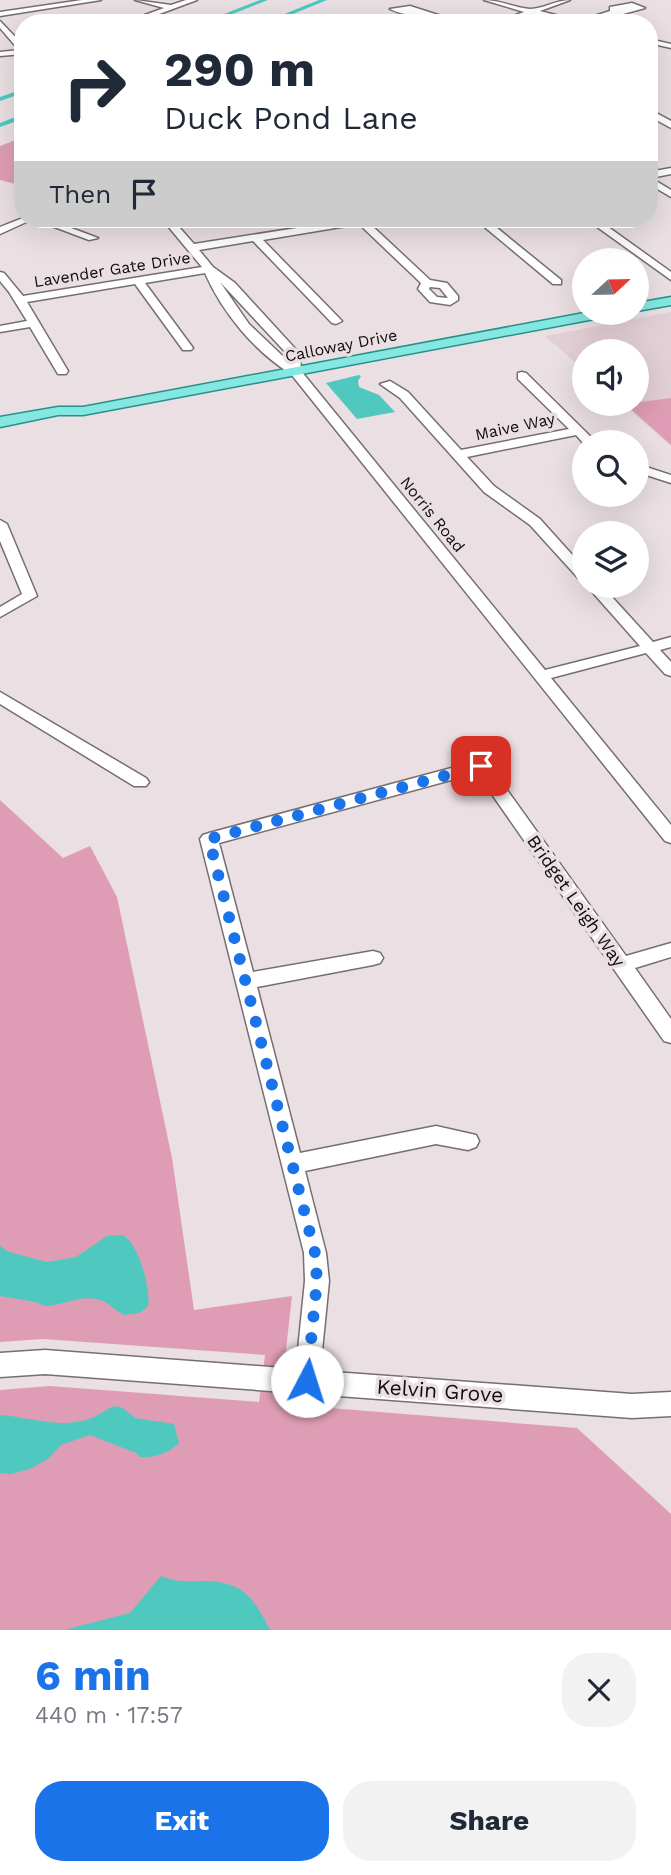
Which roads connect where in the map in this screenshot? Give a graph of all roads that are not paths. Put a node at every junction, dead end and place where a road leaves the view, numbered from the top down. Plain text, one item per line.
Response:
1 (97, 0) edge
2 (139, 0) edge
3 (193, 0) edge
4 (493, 0) edge
5 (566, 0) edge
6 (172, 7) junction
7 (531, 11) junction
8 (614, 12) dead end
9 (0, 14) edge
10 (152, 14) edge
11 (523, 14) edge
12 (543, 14) edge
13 (608, 14) edge
14 (0, 23) edge
15 (14, 40) edge
16 (64, 228) edge
17 (174, 228) edge
18 (311, 228) edge
19 (369, 228) edge
20 (491, 228) edge
21 (603, 228) edge
22 (256, 237) junction
23 (93, 238) dead end
24 (191, 248) junction
25 (209, 269) junction
26 (0, 275) edge
27 (671, 277) edge
28 (138, 281) junction
29 (557, 282) dead end
30 (427, 283) dead end
31 (20, 300) junction
32 (671, 301) edge
33 (649, 305) edge
34 (572, 319) edge
35 (335, 321) dead end
36 (34, 323) junction
37 (0, 329) edge
38 (187, 348) dead end
39 (62, 371) dead end
40 (295, 371) junction
41 (522, 376) dead end
42 (386, 384) dead end
43 (83, 411) junction
44 (50, 413) junction
45 (0, 422) edge
46 (0, 430) edge
47 (579, 430) edge
48 (572, 431) edge
49 (458, 455) junction
50 (649, 472) edge
51 (671, 480) edge
52 (0, 524) edge
53 (572, 563) edge
54 (605, 598) edge
55 (0, 613) edge
56 (671, 642) edge
57 (649, 647) junction
58 (671, 671) edge
59 (541, 676) junction
60 (0, 697) edge
61 (140, 782) dead end
62 (671, 837) edge
63 (671, 950) edge
64 (373, 958) dead end
65 (621, 965) junction
66 (246, 981) junction
67 (671, 1035) edge
68 (468, 1141) dead end
69 (294, 1164) junction
70 (0, 1366) edge
71 (307, 1381) junction
72 (671, 1405) edge

1 - 9 street
2 - 6 street
3 - 6 street
4 - 7 street
5 - 7 street
6 - 10 street
7 - 11 street
7 - 12 street
8 - 13 street
14 - 15 street
16 - 23 street
17 - 24 street, Norris Road
18 - 22 street
19 - 30 street
20 - 29 street
21 - 27 street
22 - 24 street
22 - 35 street
24 - 25 street, Norris Road
25 - 28 street, Lavender Gate Drive
25 - 40 street
25 - 40 street, Norris Road
26 - 31 street
28 - 31 street, Lavender Gate Drive
28 - 38 street
31 - 36 street
32 - 33 main road
34 - 40 main road, Calloway Drive
36 - 37 street
36 - 39 street
40 - 43 main road, Calloway Drive
40 - 59 street, Norris Road
41 - 47 street
42 - 49 street
43 - 44 main road, Calloway Drive
43 - 46 main road, Calloway Drive
44 - 45 main road, Calloway Drive
44 - 46 main road
48 - 49 street, Maive Way
49 - 53 street
50 - 51 street
52 - 55 street
54 - 57 street
56 - 57 street
57 - 58 street
57 - 59 street
59 - 62 street, Norris Road
60 - 61 street
63 - 65 street
64 - 66 street
65 - 66 street, Bridget Leigh Way
65 - 67 street, Bridget Leigh Way
66 - 69 street
68 - 69 street
69 - 71 street
70 - 71 street, Kelvin Grove
71 - 72 street, Kelvin Grove

